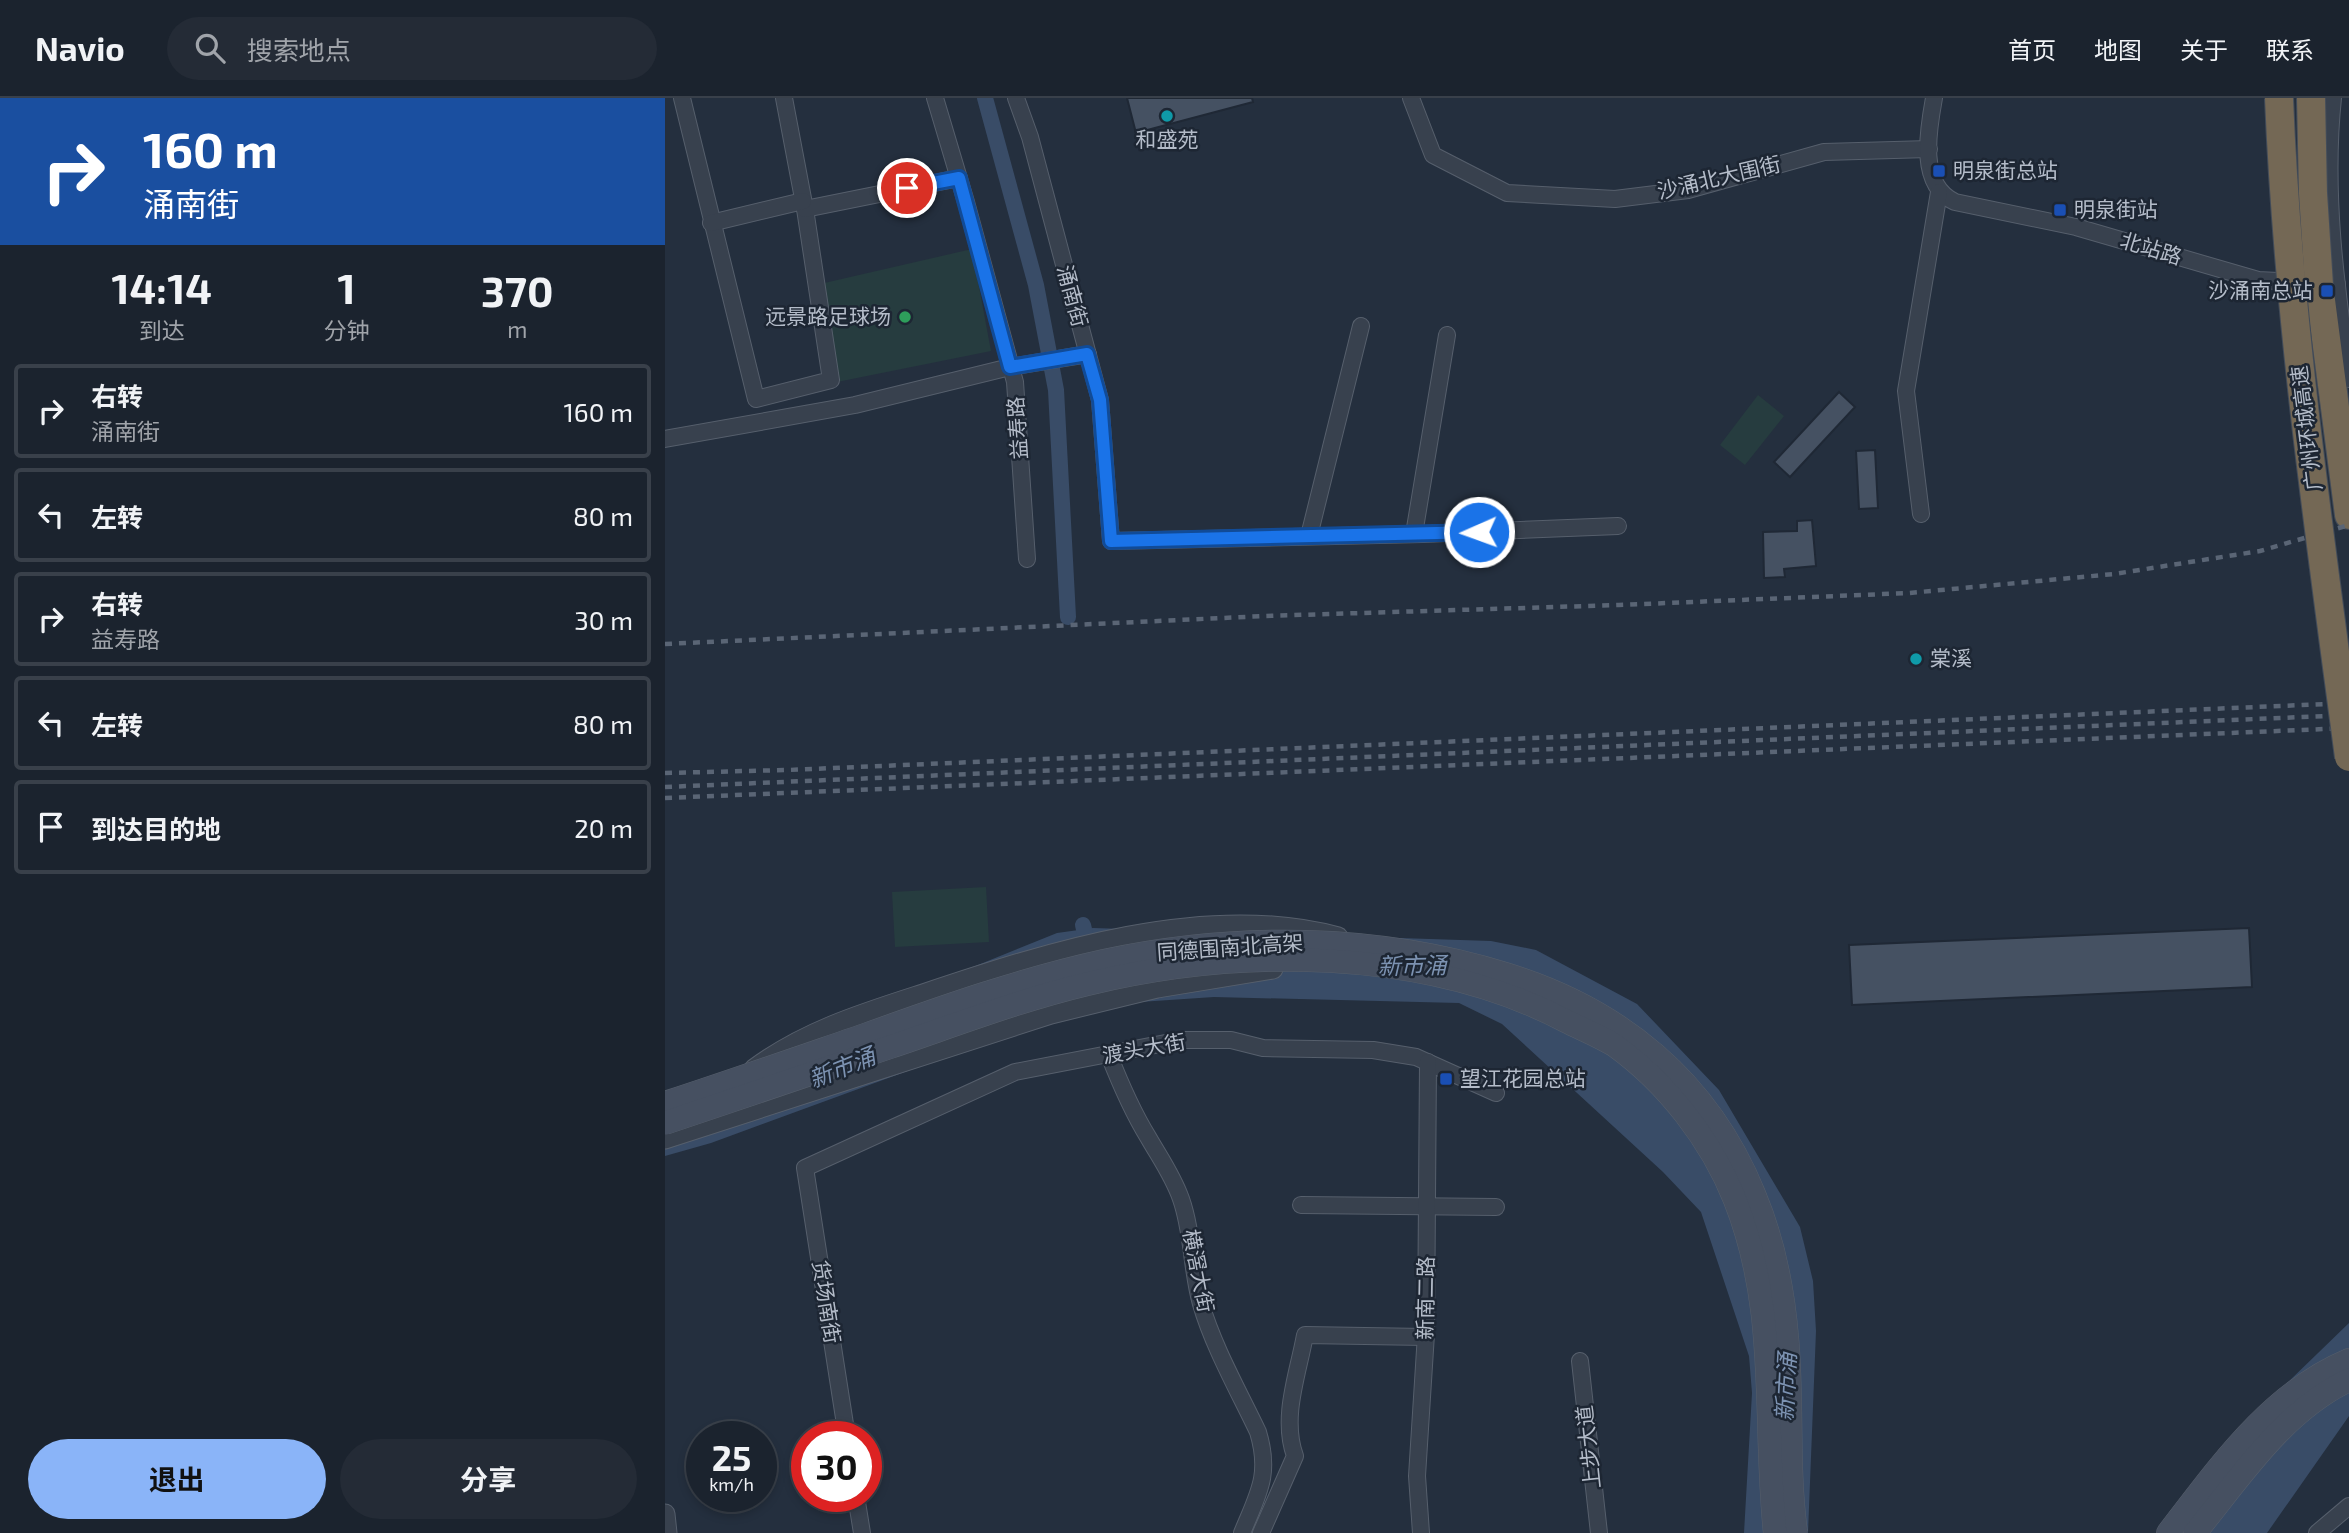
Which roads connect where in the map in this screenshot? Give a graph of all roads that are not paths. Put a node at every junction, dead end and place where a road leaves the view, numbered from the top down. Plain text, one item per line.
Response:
1 (682, 98) edge
2 (784, 98) edge
3 (935, 98) edge
4 (1016, 98) edge
5 (1411, 98) edge
6 (1934, 98) edge
7 (2279, 98) edge
8 (2311, 98) edge
9 (2333, 98) edge
10 (1929, 149) junction
11 (959, 178) junction
12 (1939, 192) junction
13 (804, 205) junction
14 (712, 223) junction
15 (2337, 284) junction
16 (1361, 326) dead end
17 (1447, 335) dead end
18 (1087, 354) junction
19 (1010, 367) junction
20 (2349, 379) edge
21 (665, 439) edge
22 (1921, 514) dead end
23 (2349, 515) edge
24 (1618, 526) dead end
25 (1414, 534) junction
26 (1309, 536) junction
27 (1027, 559) dead end
28 (2349, 757) edge
29 (1376, 947) junction
30 (1323, 961) junction
31 (1109, 1055) junction
32 (1428, 1062) junction
33 (1496, 1093) dead end
34 (665, 1103) edge
35 (665, 1125) edge
36 (665, 1139) edge
37 (805, 1168) joint
38 (1301, 1205) dead end
39 (1427, 1207) junction
40 (1496, 1207) dead end
41 (1426, 1337) junction
42 (2349, 1360) edge
43 (1580, 1361) dead end
44 (2349, 1380) edge
45 (2349, 1388) edge
46 (2321, 1395) junction
47 (845, 1421) edge
48 (2349, 1506) edge
49 (859, 1512) edge
50 (665, 1514) edge
51 (667, 1533) edge
52 (862, 1533) edge
53 (1241, 1533) edge
54 (1261, 1533) edge
55 (1421, 1533) edge
56 (1599, 1533) edge
57 (1775, 1533) edge
58 (1796, 1533) edge
59 (2168, 1533) edge
60 (2195, 1533) edge
61 (2316, 1533) edge

1 - 14 street
2 - 13 street
3 - 11 street, 益寿路
4 - 18 street, 涌南街
5 - 10 street, 沙涌北大围街
6 - 10 street
7 - 28 highway, 广州环城高速, bridge
8 - 23 highway, 广州环城高速, bridge
9 - 15 street
10 - 12 street
11 - 13 street
11 - 19 street, 益寿路
12 - 15 street, 北站路
12 - 22 street
13 - 14 street
13 - 14 street
15 - 20 street
16 - 26 street
17 - 25 street
18 - 19 street
18 - 26 street, 涌南街
19 - 21 street
19 - 27 street, 益寿路
24 - 25 street
25 - 26 street
29 - 34 main road, 同德围南北高架, bridge
29 - 35 street, bridge
29 - 58 main road, 同德围南北高架, bridge
30 - 35 main road, 同德围南北高架, bridge
30 - 36 street, bridge
30 - 57 main road, 同德围南北高架, bridge
31 - 32 street, 渡头大街
31 - 37 street, 渡头大街
31 - 53 street, 横滘大街
32 - 33 street, 渡头大街
32 - 39 street, 新南二路
37 - 47 street, 货场南街
38 - 39 street
39 - 40 street
39 - 41 street, 新南二路
41 - 54 street
41 - 55 street, 新南二路
42 - 59 main road
43 - 56 street, 上步大道
44 - 46 main road
45 - 46 street
46 - 60 main road
48 - 61 street
49 - 52 street
50 - 51 street

